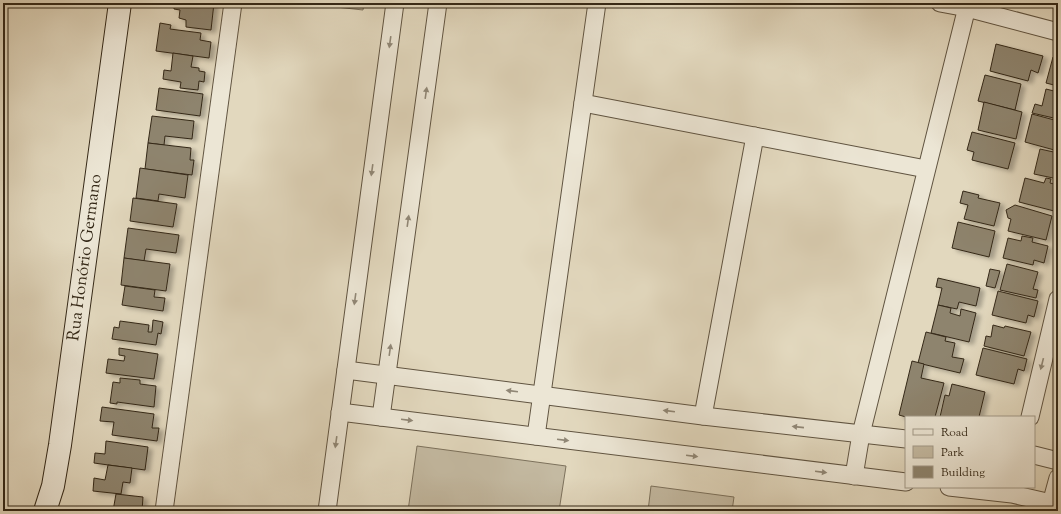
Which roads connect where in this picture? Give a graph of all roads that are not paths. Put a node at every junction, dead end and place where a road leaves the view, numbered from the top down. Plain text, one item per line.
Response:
1 (120, 3) edge
2 (233, 3) edge
3 (395, 3) edge
4 (438, 3) edge
5 (597, 3) edge
6 (940, 3) edge
7 (968, 6) edge
8 (1058, 32) edge
9 (583, 103) junction
10 (755, 136) junction
11 (926, 169) junction
12 (1058, 299) edge
13 (346, 370) junction
14 (386, 375) junction
15 (542, 395) junction
16 (340, 412) junction
17 (381, 416) junction
18 (703, 416) junction
19 (1030, 416) edge
20 (861, 434) junction
21 (536, 436) junction
22 (905, 439) edge
23 (1035, 455) edge
24 (1058, 461) edge
25 (854, 476) junction
26 (1058, 478) edge
27 (905, 482) edge
28 (965, 488) edge
29 (1012, 491) edge
30 (1050, 507) edge
31 (45, 511) edge
32 (164, 511) edge
33 (327, 511) edge

1 - 31 street, Rua Honório Germano
2 - 32 street
3 -> 13 street
14 -> 4 street
5 - 9 street
6 - 7 street
7 - 8 street
7 - 11 street
9 - 10 street
9 - 15 street
10 - 11 street
10 - 18 street
11 - 20 street
12 -> 19 street
13 - 14 street
13 - 16 street
15 -> 14 street
14 - 17 street
18 -> 15 street
15 - 21 street
16 - 17 street
16 -> 33 street
17 -> 21 street
20 -> 18 street
20 - 22 street
20 - 25 street
21 -> 25 street
23 - 24 street
25 - 27 street
26 - 30 street
28 - 29 street
29 - 30 street

